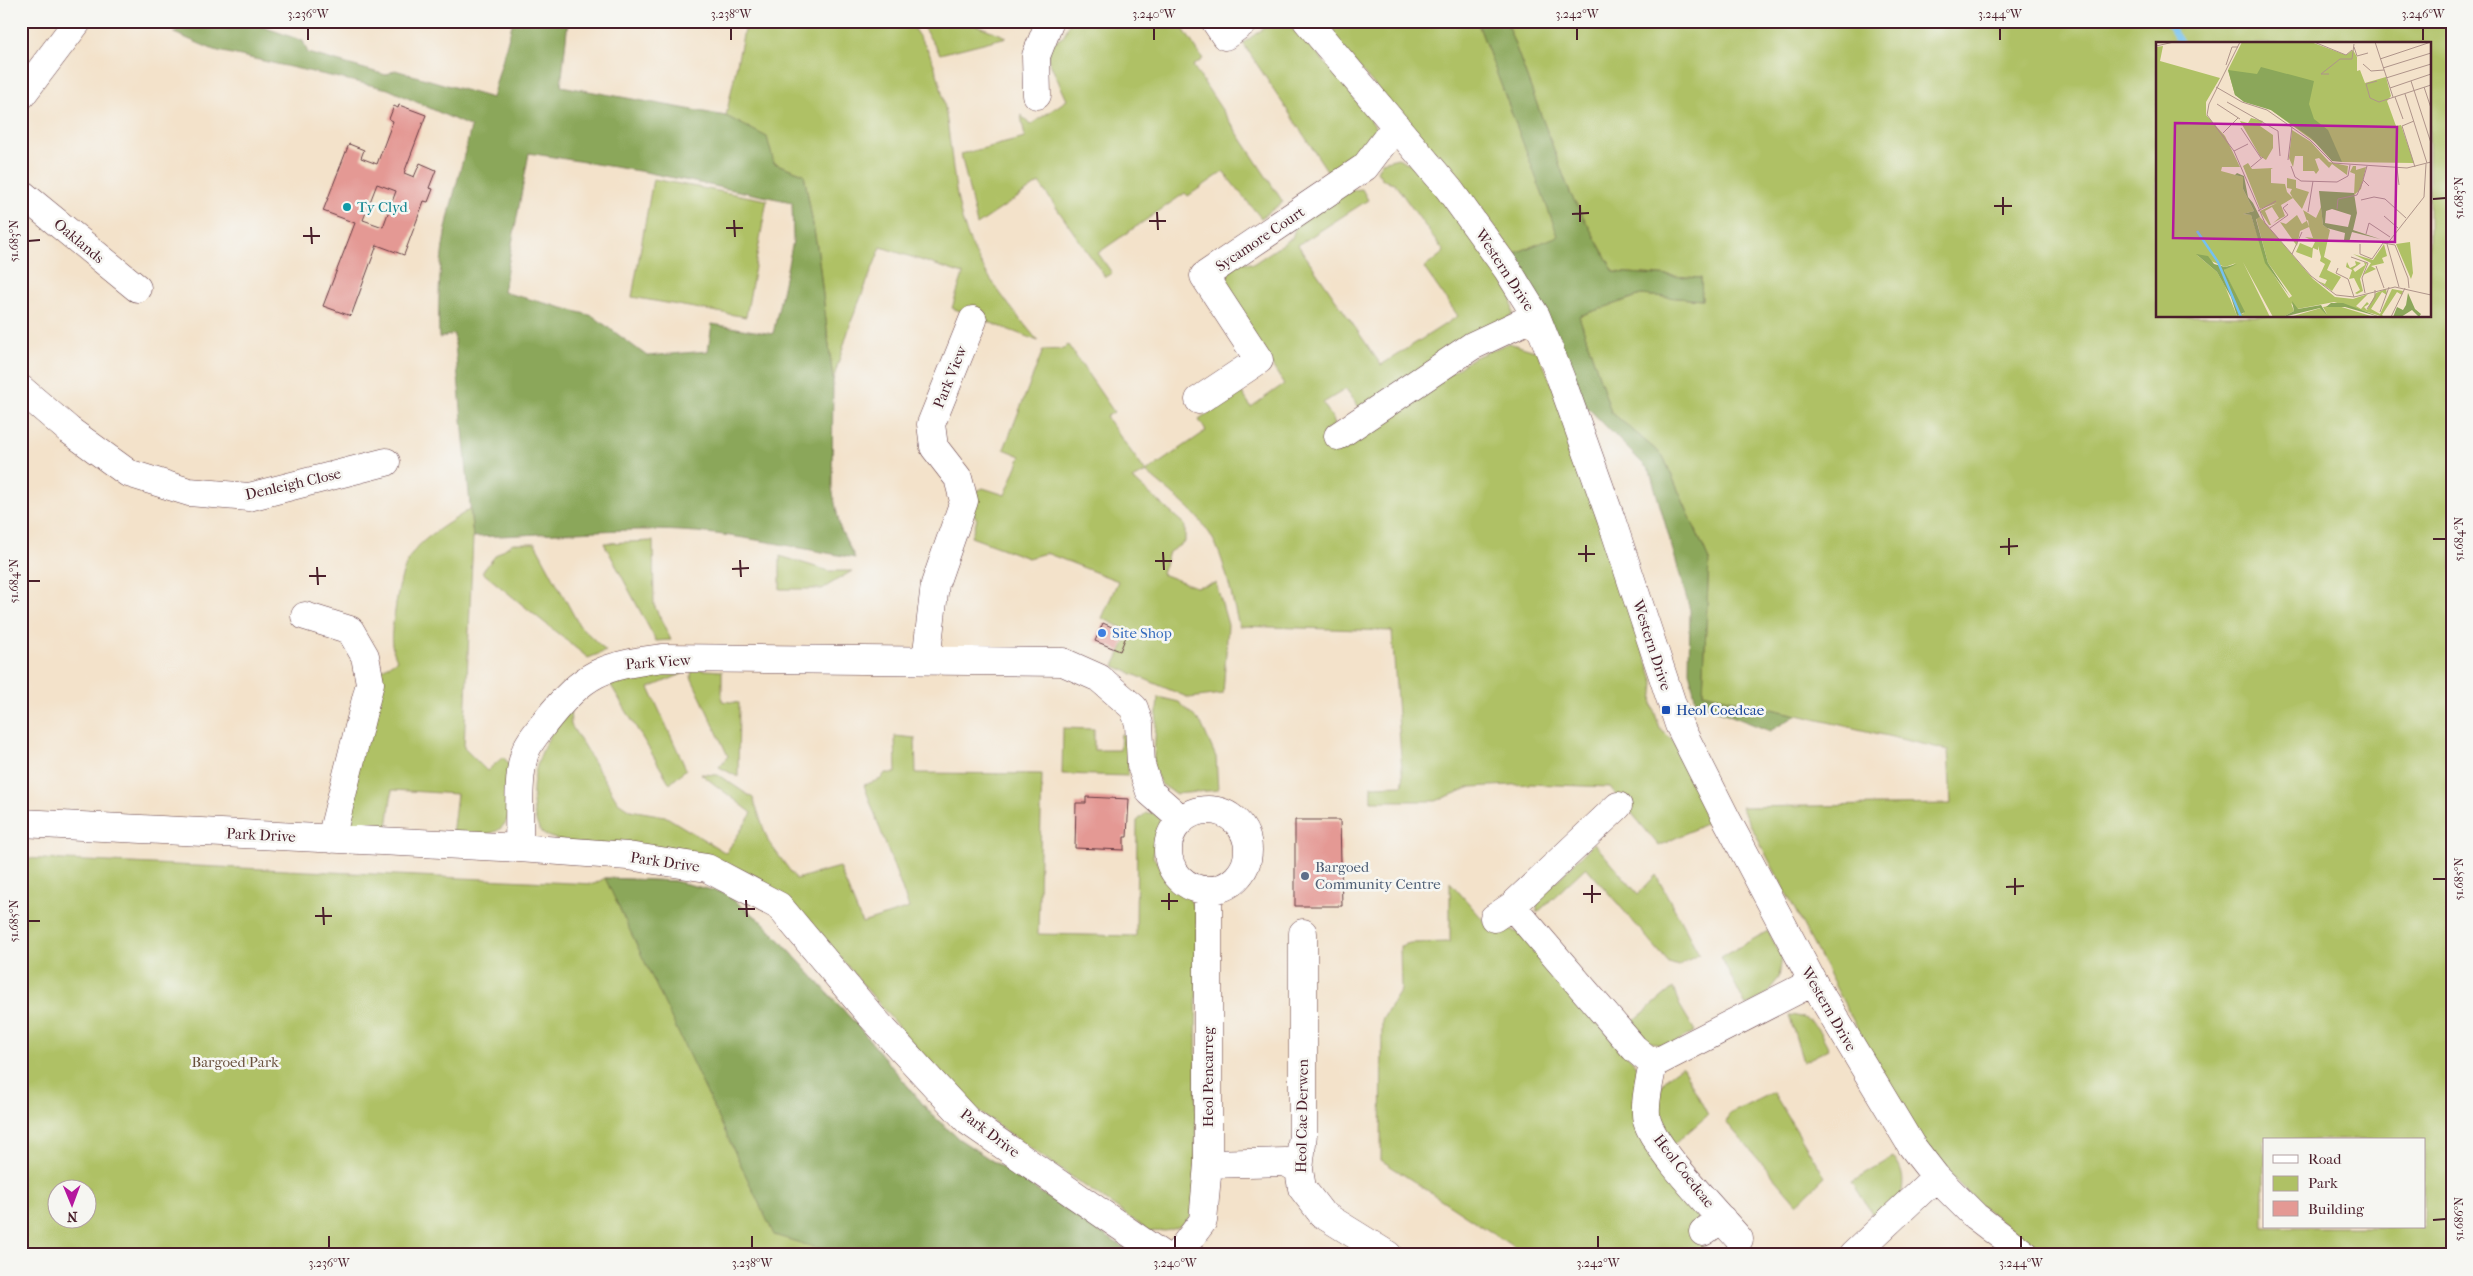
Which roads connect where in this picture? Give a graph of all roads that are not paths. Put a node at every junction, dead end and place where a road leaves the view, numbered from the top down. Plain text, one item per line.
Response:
1 (78, 21) edge
2 (1050, 21) edge
3 (1215, 21) edge
4 (1245, 21) edge
5 (1307, 21) edge
6 (21, 96) edge
7 (1037, 96) dead end
8 (1396, 126) junction
9 (21, 193) edge
10 (137, 288) dead end
11 (1536, 316) junction
12 (973, 320) dead end
13 (21, 389) edge
14 (1199, 400) dead end
15 (1338, 436) dead end
16 (386, 462) dead end
17 (305, 616) dead end
18 (926, 661) junction
19 (1601, 812) dead end
20 (1182, 820) junction
21 (21, 823) edge
22 (331, 839) junction
23 (519, 848) junction
24 (1208, 890) junction
25 (1303, 933) dead end
26 (1813, 982) junction
27 (1653, 1064) junction
28 (1208, 1164) junction
29 (1299, 1170) junction
30 (1936, 1178) junction
31 (1739, 1239) dead end
32 (1162, 1255) edge
33 (1177, 1255) edge
34 (1388, 1255) edge
35 (1853, 1255) edge
36 (2026, 1255) edge

1 - 6 street
2 - 7 street
3 - 4 street
5 - 8 street, Western Drive
8 - 11 street, Western Drive
8 - 14 street, Sycamore Court
9 - 10 street, Oaklands
11 - 15 street
11 - 26 street, Western Drive
12 - 18 street, Park View
13 - 16 street, Denleigh Close
17 - 22 street
18 - 20 street, Park View
18 - 23 street, Park View
19 - 27 street
20 - 24 street
20 - 24 street
21 - 22 street, Park Drive
22 - 23 street, Park Drive
23 - 32 street, Park Drive
24 - 28 street, Heol Pencarreg
25 - 29 street, Heol Cae Derwen
26 - 27 street
26 - 30 street, Western Drive
27 - 31 street, Heol Coedcae
28 - 29 street
28 - 33 street, Heol Pencarreg
29 - 34 street, Heol Cae Derwen
30 - 35 street
30 - 36 street, Western Drive

